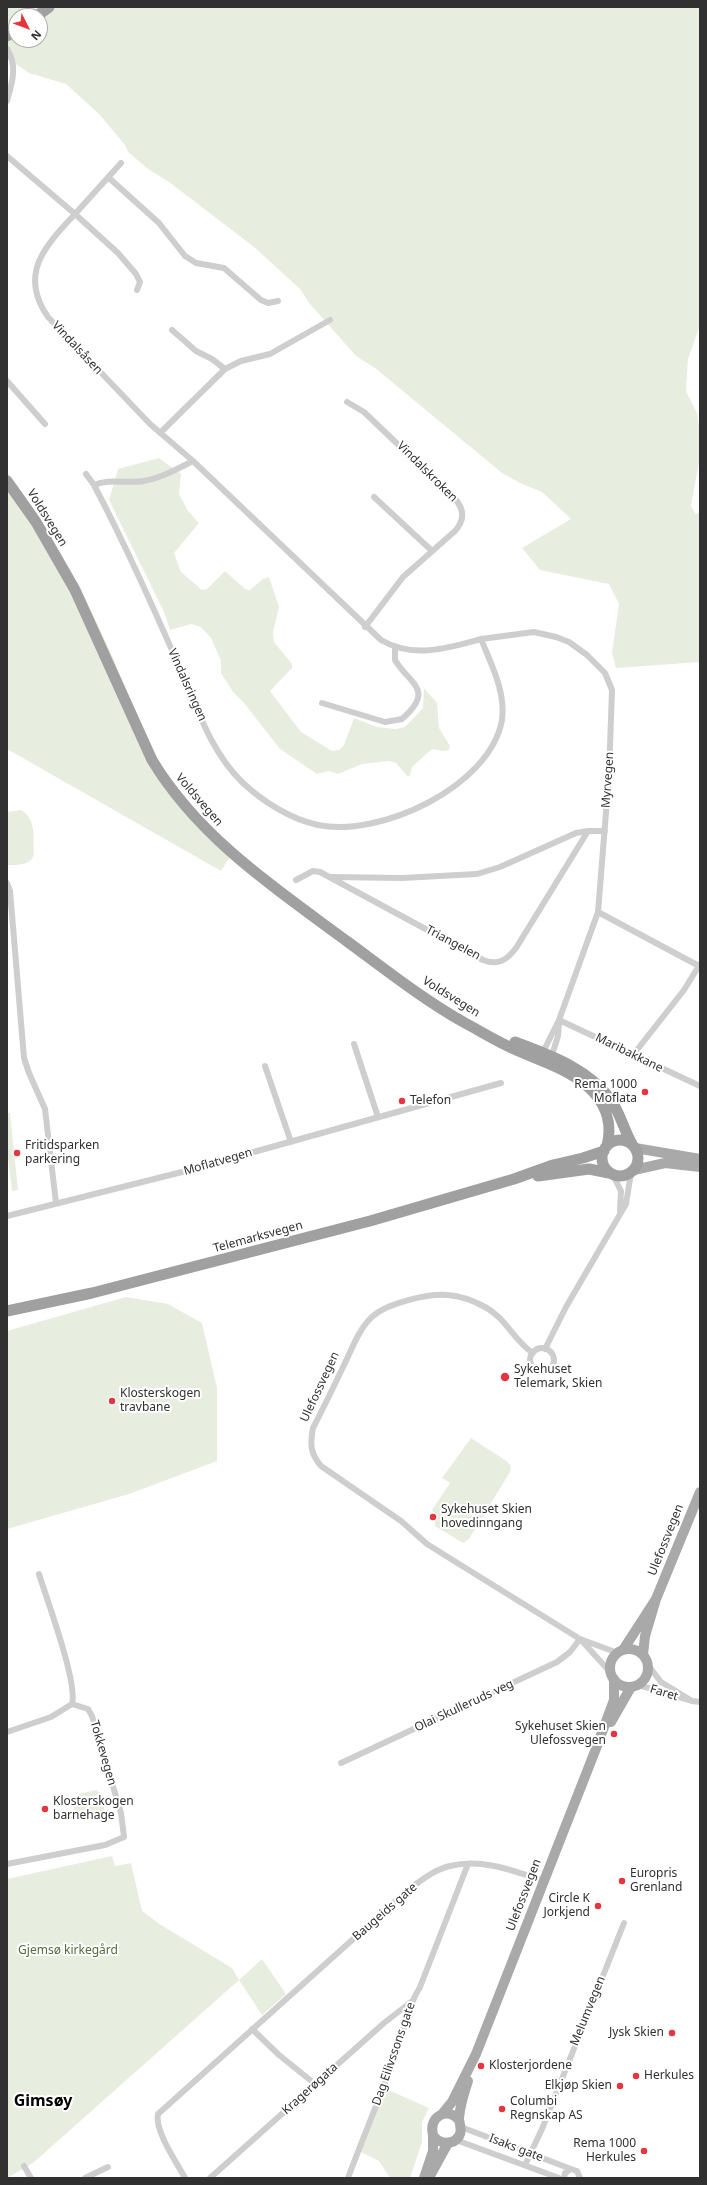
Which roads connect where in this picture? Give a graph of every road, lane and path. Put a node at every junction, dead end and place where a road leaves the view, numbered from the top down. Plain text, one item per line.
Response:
1 (7, 49) edge
2 (7, 101) edge
3 (7, 156) edge
4 (121, 163) dead end
5 (109, 178) junction
6 (75, 214) junction
7 (137, 290) dead end
8 (278, 301) dead end
9 (330, 320) dead end
10 (172, 330) dead end
11 (225, 369) junction
12 (7, 381) edge
13 (347, 402) dead end
14 (45, 424) dead end
15 (160, 433) junction
16 (193, 461) junction
17 (86, 474) dead end
18 (7, 481) edge
19 (94, 485) junction
20 (374, 497) dead end
21 (431, 550) junction
22 (365, 627) junction
23 (481, 639) junction
24 (395, 648) junction
25 (322, 703) dead end
26 (588, 831) junction
27 (604, 831) junction
28 (331, 877) junction
29 (296, 880) dead end
30 (7, 883) edge
31 (598, 912) junction
32 (700, 965) edge
33 (559, 1020) junction
34 (354, 1044) dead end
35 (633, 1055) junction
36 (547, 1058) junction
37 (265, 1066) dead end
38 (501, 1083) dead end
39 (700, 1086) edge
40 (378, 1117) junction
41 (291, 1142) junction
42 (633, 1146) junction
43 (605, 1148) junction
44 (700, 1159) edge
45 (700, 1167) edge
46 (633, 1171) junction
47 (611, 1174) junction
48 (514, 1179) junction
49 (56, 1204) junction
50 (7, 1216) edge
51 (619, 1217) junction
52 (7, 1311) edge
53 (545, 1349) junction
54 (533, 1353) junction
55 (700, 1492) edge
56 (39, 1574) dead end
57 (656, 1599) junction
58 (580, 1639) junction
59 (621, 1651) junction
60 (643, 1655) junction
61 (648, 1665) junction
62 (612, 1676) junction
63 (634, 1686) junction
64 (692, 1701) junction
65 (700, 1702) edge
66 (72, 1704) junction
67 (7, 1732) edge
68 (598, 1746) junction
69 (341, 1763) dead end
70 (7, 1864) edge
71 (468, 1864) junction
72 (544, 1881) junction
73 (624, 1923) dead end
74 (411, 2002) junction
75 (252, 2029) junction
76 (476, 2054) junction
77 (315, 2084) junction
78 (443, 2113) junction
79 (460, 2123) junction
80 (433, 2136) junction
81 (452, 2141) junction
82 (530, 2154) junction
83 (525, 2165) junction
84 (24, 2166) dead end
85 (108, 2167) dead end
86 (571, 2169) junction
87 (31, 2178) edge
88 (85, 2178) edge
89 (185, 2178) edge
90 (210, 2178) edge
91 (348, 2178) edge
92 (424, 2178) edge
93 (430, 2178) edge
94 (559, 2178) edge
95 (564, 2178) edge
96 (580, 2178) edge

1 - 2 street
3 - 6 street
4 - 5 street, Vindalsåsen
5 - 6 street, Vindalsåsen
5 - 8 street
6 - 7 street
6 - 15 street, Vindalsåsen
9 - 11 street
10 - 11 street
11 - 15 street
12 - 14 street
13 - 21 street, Vindalskroken
15 - 16 street, Vindalsåsen
16 - 19 street
16 - 22 street
17 - 19 street, Vindalsringen
18 - 36 highway, Voldsvegen
19 - 23 street, Vindalsringen
20 - 21 street
21 - 22 street, Vindalskroken
22 - 24 street
23 - 24 street
23 - 27 street, Myrvegen
24 - 25 street
26 - 27 street, Triangelen
26 - 28 street, Triangelen
26 - 28 street, Triangelen
27 - 31 street, Myrvegen
28 - 29 street, Triangelen
30 - 49 street
31 - 32 street
31 - 33 street, Myrvegen
32 - 35 street
33 - 35 street, Maribakkane
33 - 36 street, Myrvegen
33 - 36 street, Myrvegen
34 - 40 street
35 - 39 street, Maribakkane
36 - 42 highway, Voldsvegen
36 - 43 highway, Voldsvegen
37 - 41 street
38 - 40 street, Moflatvegen
40 - 41 street, Moflatvegen
41 - 49 street, Moflatvegen
42 - 43 highway
42 - 44 main road
42 - 46 highway
43 - 47 highway
43 - 48 highway, Telemarksvegen
45 - 46 main road
46 - 47 highway
46 - 51 street
47 - 48 highway, Telemarksvegen
47 - 51 street
48 - 52 highway, Telemarksvegen
49 - 50 street, Moflatvegen
51 - 53 street
53 - 54 street
53 - 54 street
54 - 58 street, Ulefossvegen
55 - 57 main road, Ulefossvegen
56 - 66 street
57 - 59 main road, Ulefossvegen
57 - 60 main road, Ulefossvegen
58 - 59 street, Ulefossvegen
58 - 62 street, Ulefossvegen
58 - 69 street, Olai Skulleruds veg
59 - 60 main road
59 - 62 main road
60 - 61 main road
61 - 63 main road
61 - 64 street, Faret
62 - 63 main road
62 - 68 main road, Ulefossvegen
63 - 64 street, Faret
63 - 68 main road, Ulefossvegen
64 - 65 street, Faret
66 - 67 street
66 - 70 street, Tokkevegen
68 - 72 main road, Ulefossvegen
71 - 72 street, Baugeids gate
71 - 74 street, Dag Eilivssons gate
71 - 75 street, Baugeids gate
72 - 76 main road, Ulefossvegen
73 - 82 street, Melumvegen
74 - 77 street, Kragerøgata
74 - 91 street, Dag Eilivssons gate
75 - 77 street
75 - 89 street, Baugeids gate
76 - 78 main road, Ulefossvegen
76 - 79 main road, Ulefossvegen
77 - 90 street, Kragerøgata
78 - 79 main road
78 - 80 main road
79 - 81 main road
79 - 82 street, Isaks gate
80 - 81 main road
80 - 92 main road
81 - 83 street, Isaks gate
81 - 93 main road
82 - 83 street, Melumvegen
82 - 86 street, Isaks gate
83 - 94 street, Isaks gate
84 - 87 street
85 - 88 street
86 - 95 street
86 - 96 street, Isaks gate

